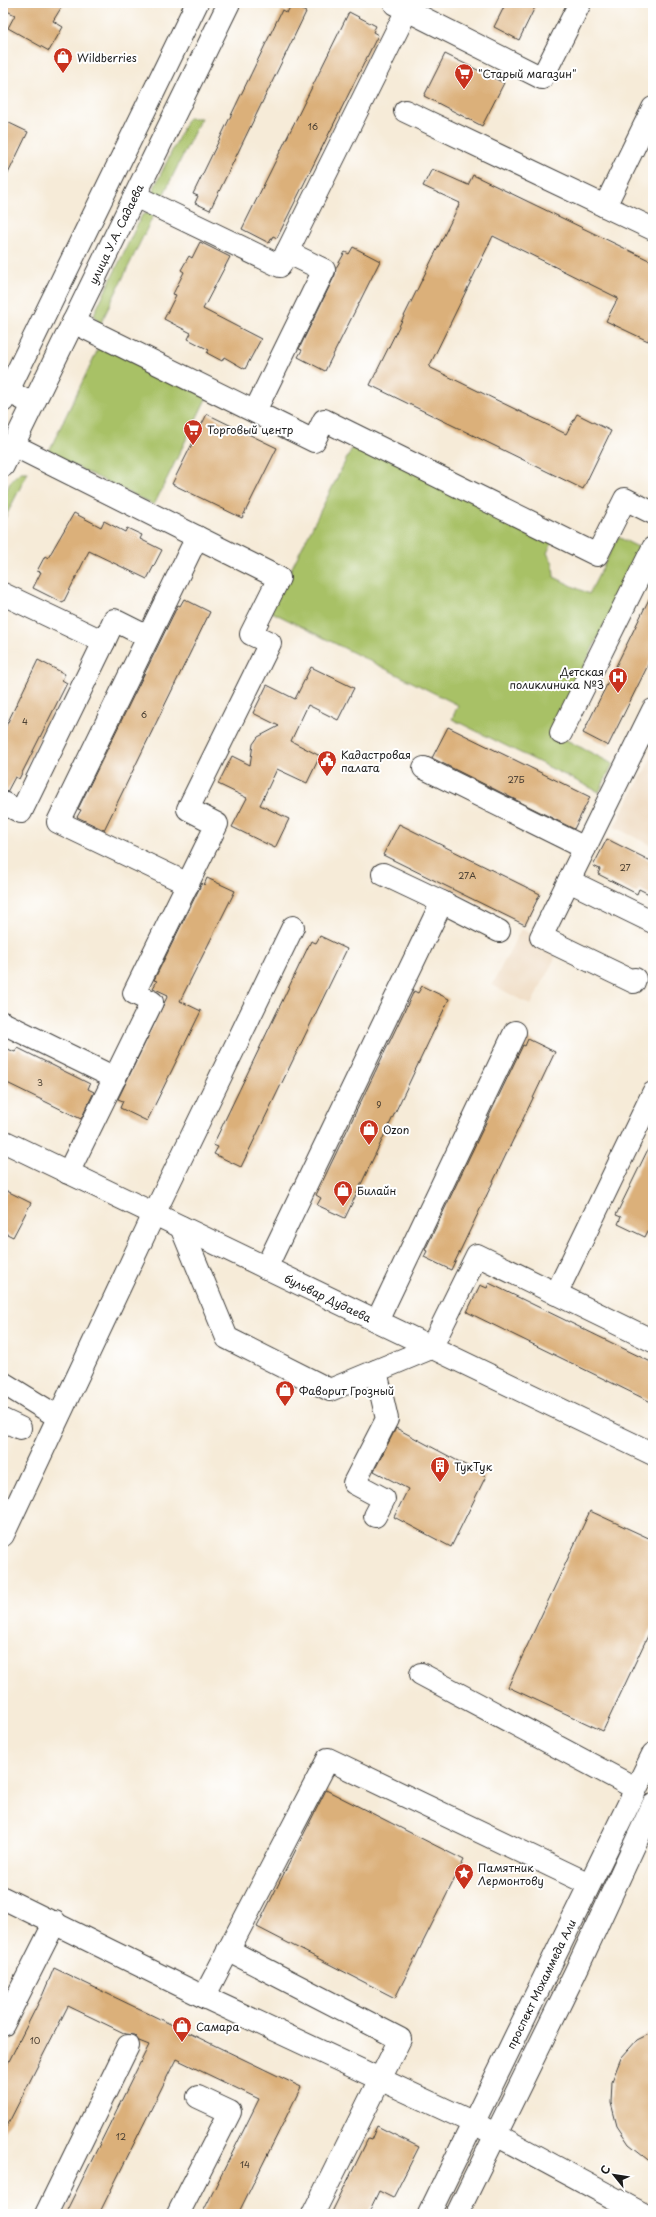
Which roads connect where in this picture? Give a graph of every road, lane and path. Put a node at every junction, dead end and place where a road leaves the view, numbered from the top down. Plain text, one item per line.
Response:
1 (197, 3) edge
2 (229, 3) edge
3 (580, 3) edge
4 (400, 6) edge
5 (653, 108) edge
6 (405, 111) dead end
7 (135, 196) junction
8 (605, 206) junction
9 (653, 229) edge
10 (287, 252) junction
11 (73, 322) junction
12 (4, 394) edge
13 (33, 404) junction
14 (255, 412) junction
15 (13, 445) junction
16 (3, 466) edge
17 (653, 514) edge
18 (197, 537) junction
19 (653, 548) edge
20 (3, 594) edge
21 (148, 637) junction
22 (104, 642) junction
23 (653, 710) edge
24 (561, 733) dead end
25 (424, 768) dead end
26 (3, 803) edge
27 (585, 848) junction
28 (383, 874) dead end
29 (569, 881) junction
30 (188, 884) junction
31 (442, 902) junction
32 (653, 922) edge
33 (293, 927) dead end
34 (499, 931) dead end
35 (635, 979) dead end
36 (3, 1023) edge
37 (515, 1032) dead end
38 (115, 1078) junction
39 (653, 1093) edge
40 (3, 1141) edge
41 (68, 1173) junction
42 (154, 1214) junction
43 (181, 1227) junction
44 (266, 1268) junction
45 (556, 1294) junction
46 (377, 1321) junction
47 (653, 1341) edge
48 (432, 1348) junction
49 (376, 1371) junction
50 (3, 1383) edge
51 (58, 1417) junction
52 (653, 1454) edge
53 (375, 1516) dead end
54 (3, 1535) edge
55 (422, 1674) dead end
56 (653, 1754) edge
57 (635, 1788) junction
58 (653, 1805) edge
59 (589, 1884) junction
60 (3, 1898) edge
61 (55, 1922) junction
62 (228, 1950) junction
63 (204, 1997) junction
64 (3, 2025) edge
65 (128, 2046) dead end
66 (379, 2080) junction
67 (198, 2097) dead end
68 (474, 2123) junction
69 (496, 2134) junction
70 (46, 2214) edge
71 (178, 2214) edge
72 (313, 2214) edge
73 (429, 2214) edge
74 (457, 2214) edge
75 (643, 2214) edge

1 - 12 main road
2 - 7 main road, улица У.А. Садаева
3 - 4 main road
4 - 10 main road
5 - 8 main road
6 - 8 main road
7 - 10 main road
7 - 11 main road, улица У.А. Садаева
8 - 9 main road
10 - 14 main road
11 - 13 main road, улица У.А. Садаева
11 - 14 main road
12 - 13 main road
13 - 15 main road, улица У.А. Садаева
14 - 17 main road
15 - 16 main road, улица У.А. Садаева
15 - 18 main road
18 - 21 main road
18 - 30 main road
19 - 24 main road
20 - 22 main road
21 - 22 main road
21 - 30 main road
22 - 26 main road
23 - 27 main road
25 - 27 main road
27 - 29 main road
28 - 31 main road
29 - 32 main road
29 - 35 main road
30 - 38 main road
31 - 34 main road
31 - 44 main road
33 - 42 main road
36 - 38 main road
37 - 46 main road
38 - 41 main road
39 - 45 main road
40 - 41 main road, бульвар Дудаева
41 - 42 main road, бульвар Дудаева
42 - 43 main road, бульвар Дудаева
42 - 51 main road
43 - 44 main road, бульвар Дудаева
43 - 49 main road
44 - 46 main road, бульвар Дудаева
45 - 47 main road
45 - 48 main road
46 - 48 main road, бульвар Дудаева
48 - 49 main road
48 - 52 main road, бульвар Дудаева
49 - 53 main road
50 - 51 main road
51 - 54 main road
55 - 57 main road
56 - 57 main road, проспект Мохаммеда Али
57 - 59 main road, проспект Мохаммеда Али
58 - 69 main road
59 - 62 main road
59 - 68 main road, проспект Мохаммеда Али
60 - 61 main road
61 - 63 main road
61 - 64 main road
62 - 63 main road
62 - 66 main road
63 - 66 main road
65 - 70 main road
66 - 68 main road
66 - 72 main road
67 - 71 main road
68 - 69 main road
68 - 73 main road, проспект Мохаммеда Али
69 - 74 main road
69 - 75 main road

